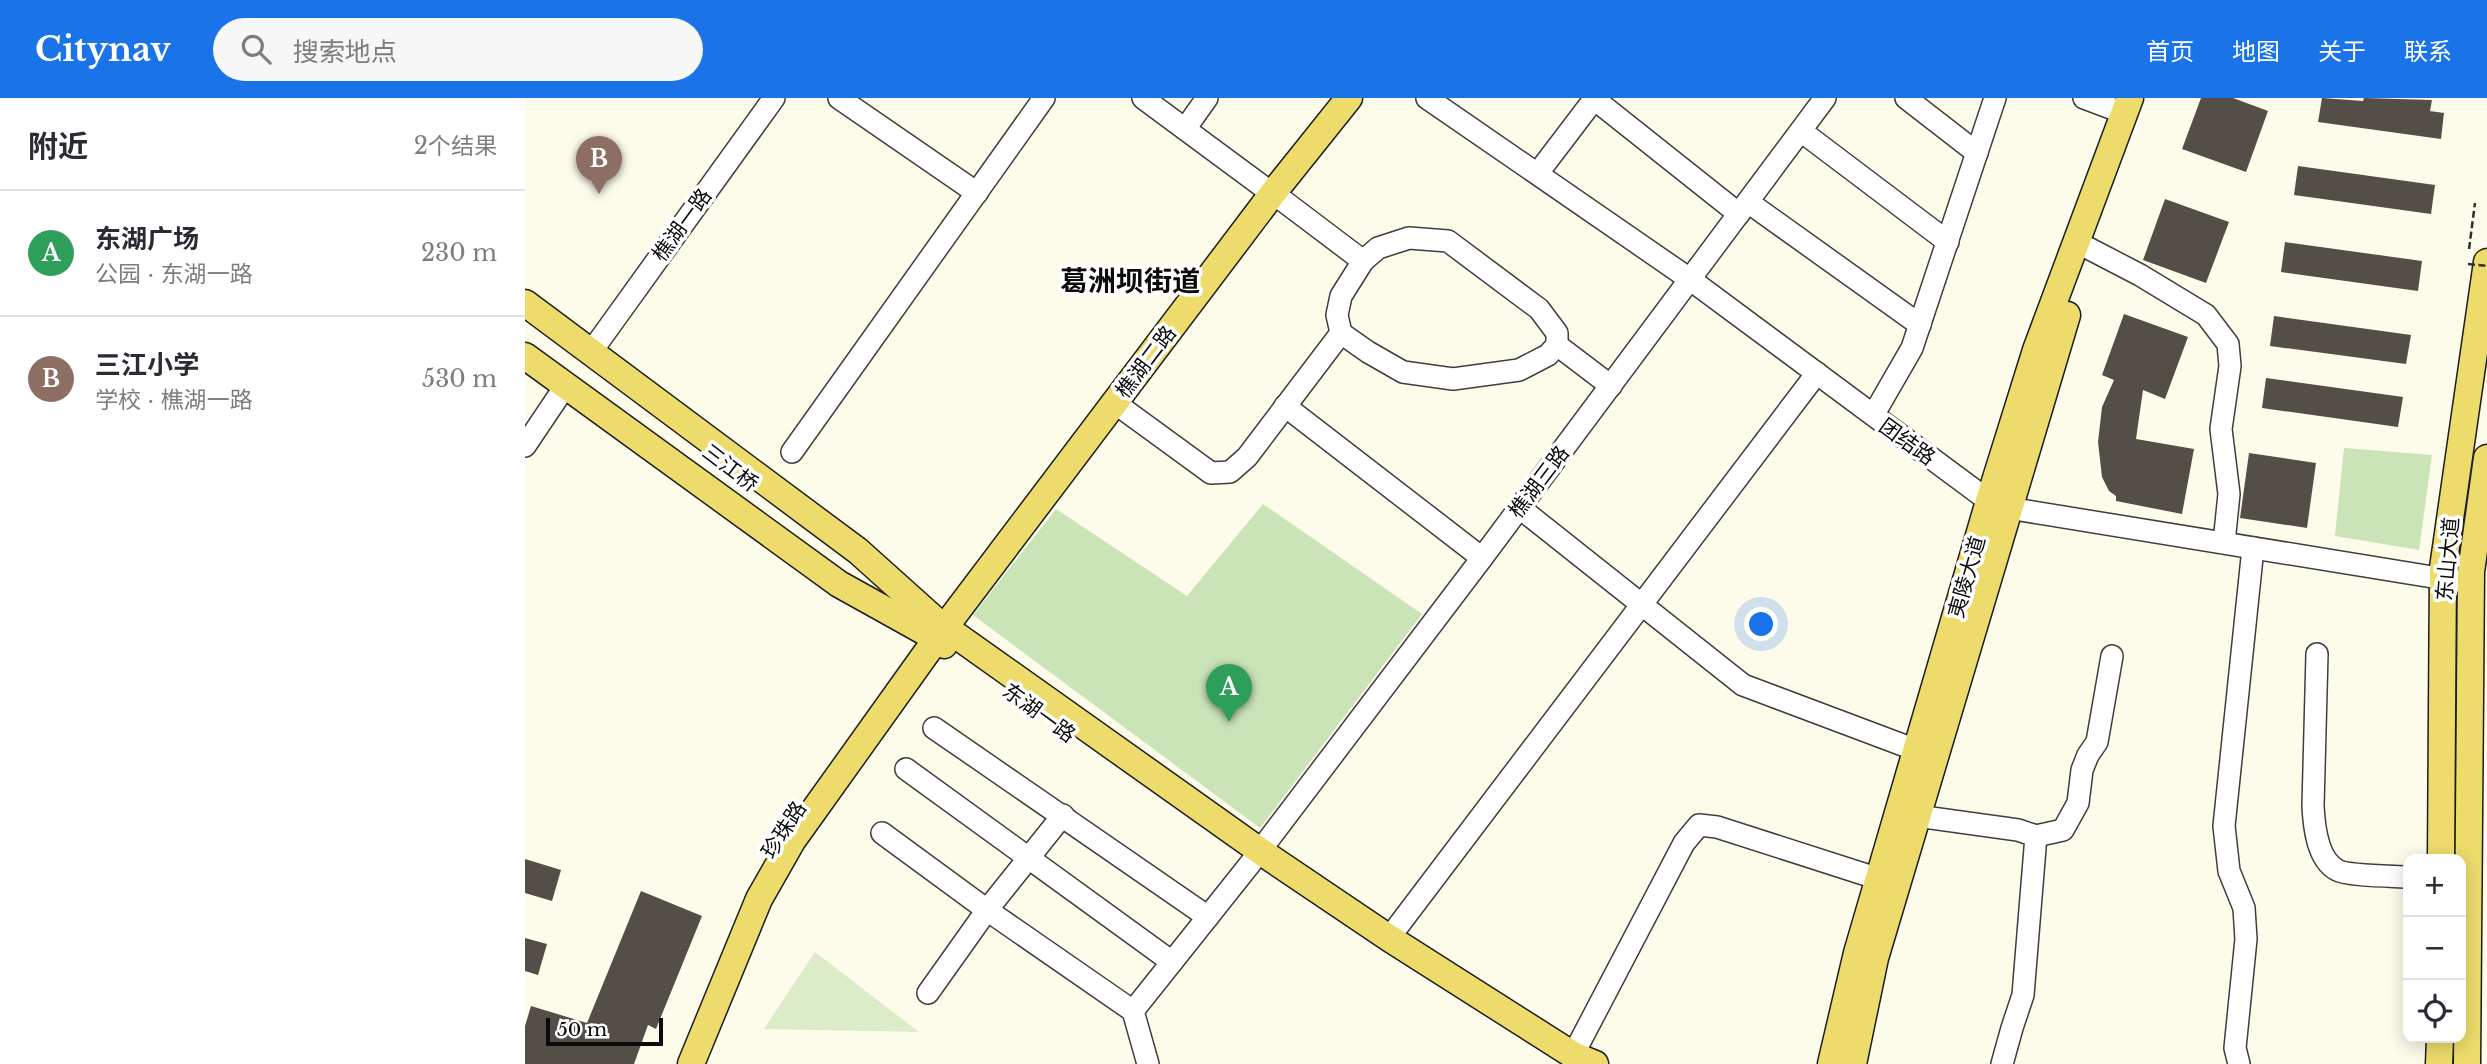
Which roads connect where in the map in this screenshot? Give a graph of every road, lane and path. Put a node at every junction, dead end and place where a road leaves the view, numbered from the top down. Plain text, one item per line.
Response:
1 (774, 98) edge
2 (839, 98) edge
3 (1044, 98) edge
4 (1143, 98) edge
5 (1207, 98) edge
6 (1331, 98) edge
7 (1349, 98) edge
8 (1427, 98) edge
9 (1446, 98) edge
10 (1594, 98) edge
11 (1825, 98) edge
12 (1906, 98) edge
13 (1995, 98) edge
14 (2084, 98) edge
15 (2149, 98) edge
16 (2127, 106) edge
17 (1185, 129) junction
18 (1801, 131) junction
19 (1977, 153) junction
20 (1544, 165) junction
21 (1268, 190) junction
22 (977, 193) junction
23 (1743, 208) junction
24 (1948, 242) junction
25 (2088, 248) junction
26 (1363, 261) junction
27 (2480, 264) edge
28 (1694, 276) junction
29 (525, 303) edge
30 (525, 316) edge
31 (1920, 325) junction
32 (1341, 333) junction
33 (525, 337) edge
34 (1557, 345) junction
35 (591, 352) junction
36 (525, 356) edge
37 (1817, 373) junction
38 (566, 385) junction
39 (1611, 386) junction
40 (1115, 403) junction
41 (1285, 406) junction
42 (1878, 407) junction
43 (525, 446) edge
44 (792, 452) dead end
45 (2487, 458) edge
46 (2000, 500) junction
47 (1520, 508) junction
48 (2225, 533) junction
49 (2253, 548) junction
50 (1482, 558) junction
51 (2443, 573) junction
52 (2471, 577) junction
53 (1643, 605) junction
54 (936, 630) junction
55 (2317, 654) dead end
56 (2112, 656) dead end
57 (935, 728) dead end
58 (1916, 750) junction
59 (906, 769) dead end
60 (1063, 815) junction
61 (1917, 816) junction
62 (882, 833) dead end
63 (2036, 836) junction
64 (2441, 854) edge
65 (1255, 857) junction
66 (1029, 859) junction
67 (2403, 877) edge
68 (1879, 879) junction
69 (987, 909) junction
70 (1208, 916) junction
71 (1389, 938) junction
72 (1172, 962) junction
73 (929, 993) dead end
74 (1133, 1011) junction
75 (2440, 1043) edge
76 (1576, 1061) edge
77 (673, 1064) edge
78 (691, 1064) edge
79 (1148, 1064) edge
80 (1831, 1064) edge
81 (1853, 1064) edge
82 (2003, 1064) edge
83 (2239, 1064) edge
84 (2439, 1064) edge
85 (2467, 1064) edge

1 - 35 street, 樵湖一路
2 - 22 street
3 - 22 street
4 - 17 street
5 - 17 street
6 - 21 main road, 樵湖二路
7 - 21 main road, 樵湖二路
8 - 28 street, 团结路
9 - 20 street, 团结路
10 - 20 street
10 - 23 street
11 - 18 street, 樵湖三路
12 - 19 street
13 - 19 street
14 - 16 street
15 - 25 main road, 夷陵大道
16 - 46 main road, 夷陵大道
17 - 21 street
18 - 23 street, 樵湖三路
18 - 24 street
19 - 24 street
20 - 28 street, 团结路
21 - 26 street
21 - 40 main road, 樵湖二路
21 - 54 main road, 樵湖二路
22 - 44 street
23 - 28 street, 樵湖三路
23 - 31 street
24 - 31 street
25 - 46 main road, 夷陵大道
25 - 48 street
26 - 32 street
26 - 34 street
27 - 51 main road, 东山大道
28 - 37 street, 团结路
28 - 39 street, 樵湖三路
28 - 42 street, 团结路
29 - 35 main road
30 - 54 main road, 三江桥
31 - 42 street
32 - 34 street
32 - 41 street
33 - 54 main road, 三江桥
34 - 39 street
35 - 54 main road
36 - 38 main road
37 - 46 street, 团结路
37 - 53 street
38 - 43 street
38 - 54 main road
39 - 47 street, 樵湖三路
40 - 41 street
40 - 54 main road, 樵湖二路
41 - 50 street
42 - 46 street, 团结路
45 - 52 main road, 东山大道
46 - 48 street, 团结路
46 - 49 street, 团结路
46 - 58 main road, 夷陵大道
46 - 61 main road, 夷陵大道
47 - 50 street, 樵湖三路
47 - 53 street
48 - 51 street, 团结路
49 - 51 street, 团结路
49 - 83 street
50 - 65 street, 樵湖三路
51 - 52 street, 团结路
51 - 64 main road, 东山大道
52 - 85 main road, 东山大道
53 - 58 street
53 - 71 street
54 - 65 main road
54 - 77 main road, 珍珠路
54 - 78 main road, 珍珠路
55 - 67 street
56 - 63 street
57 - 60 street
58 - 68 main road, 夷陵大道
59 - 66 street
60 - 66 street
60 - 70 street
61 - 63 street
61 - 81 main road, 夷陵大道
62 - 69 street
63 - 82 street
65 - 70 street, 樵湖三路
65 - 71 main road
65 - 76 main road
66 - 69 street
66 - 72 street
68 - 76 street
68 - 80 main road, 夷陵大道
69 - 73 street
69 - 74 street
70 - 72 street, 樵湖三路
71 - 76 main road
72 - 74 street, 樵湖三路
74 - 79 street
75 - 84 main road

